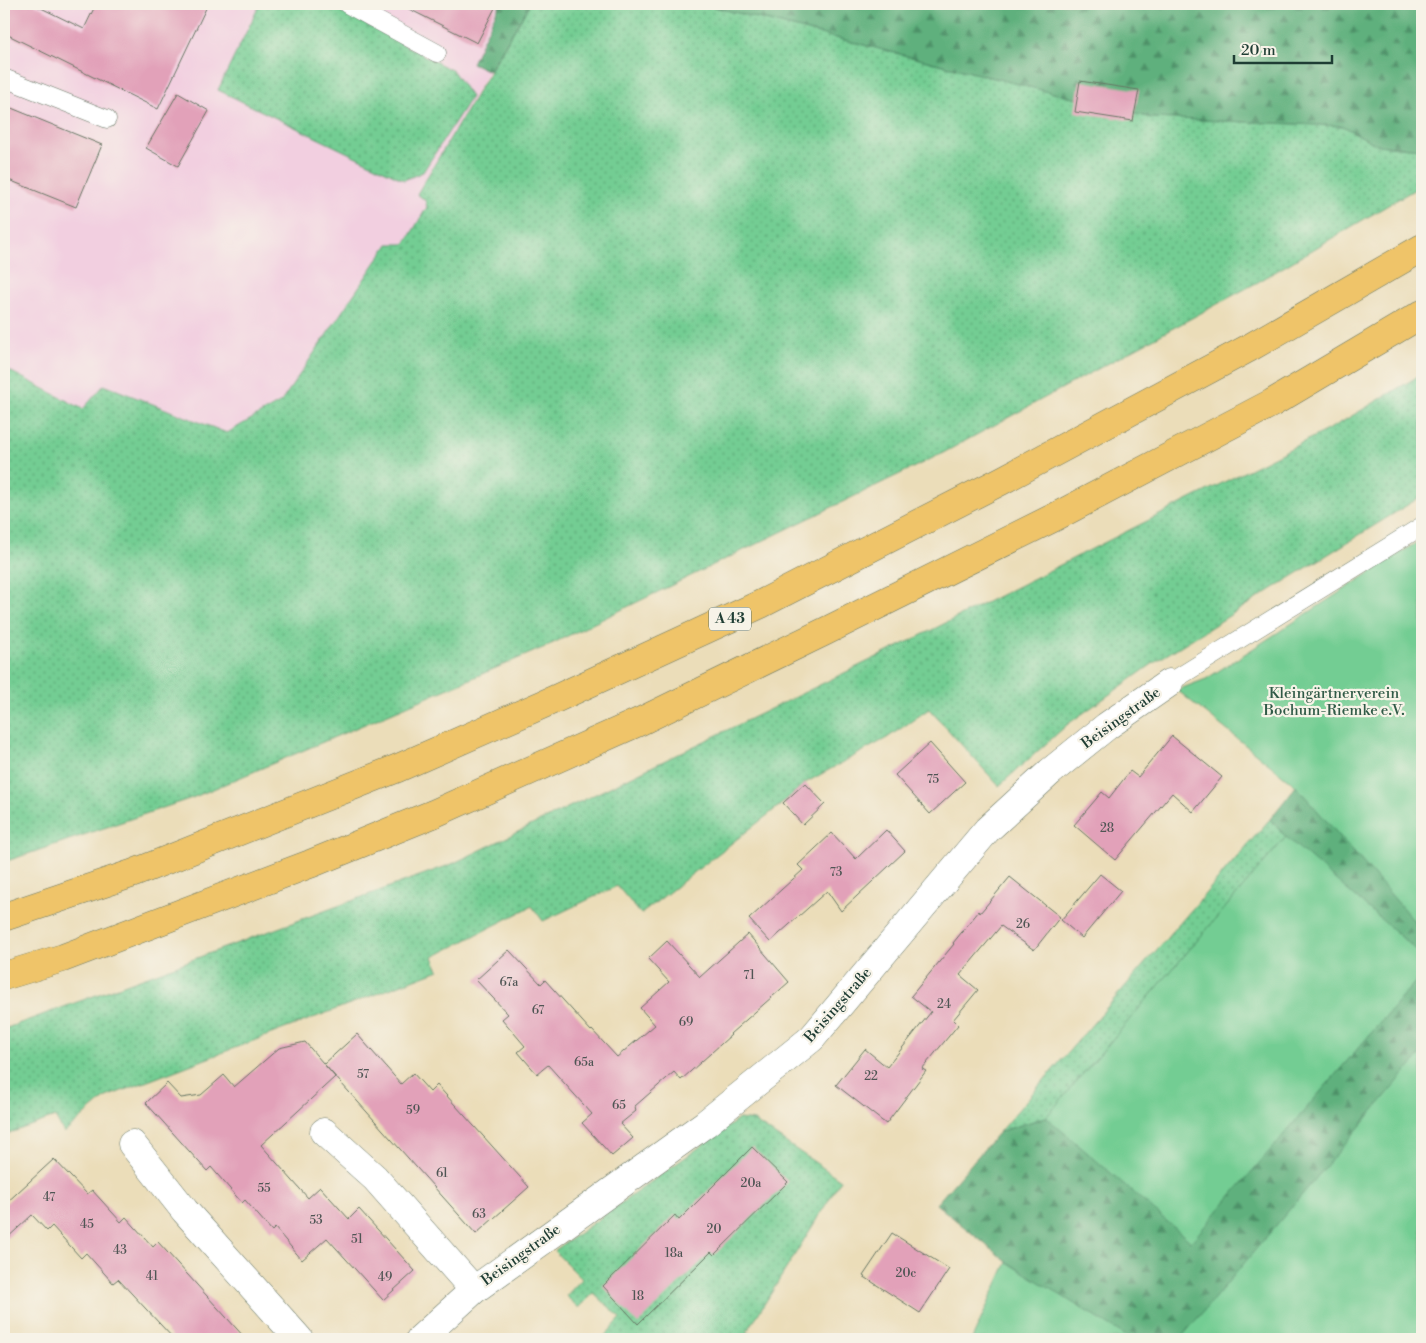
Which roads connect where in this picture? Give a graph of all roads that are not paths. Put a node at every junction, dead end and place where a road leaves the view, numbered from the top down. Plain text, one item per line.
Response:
1 (348, 4) edge
2 (437, 52) dead end
3 (4, 78) edge
4 (107, 120) dead end
5 (1422, 248) edge
6 (1422, 314) edge
7 (1422, 526) edge
8 (1169, 684) joint
9 (4, 917) edge
10 (4, 976) edge
11 (324, 1132) dead end
12 (132, 1144) dead end
13 (474, 1290) junction
14 (299, 1339) edge
15 (420, 1339) edge

1 - 2 lane
3 - 4 lane
5 - 9 highway, A 43
6 - 10 highway
7 - 8 lane
8 - 13 street, Beisingstraße
11 - 13 street, Beisingstraße
12 - 14 street
13 - 15 street, Beisingstraße

